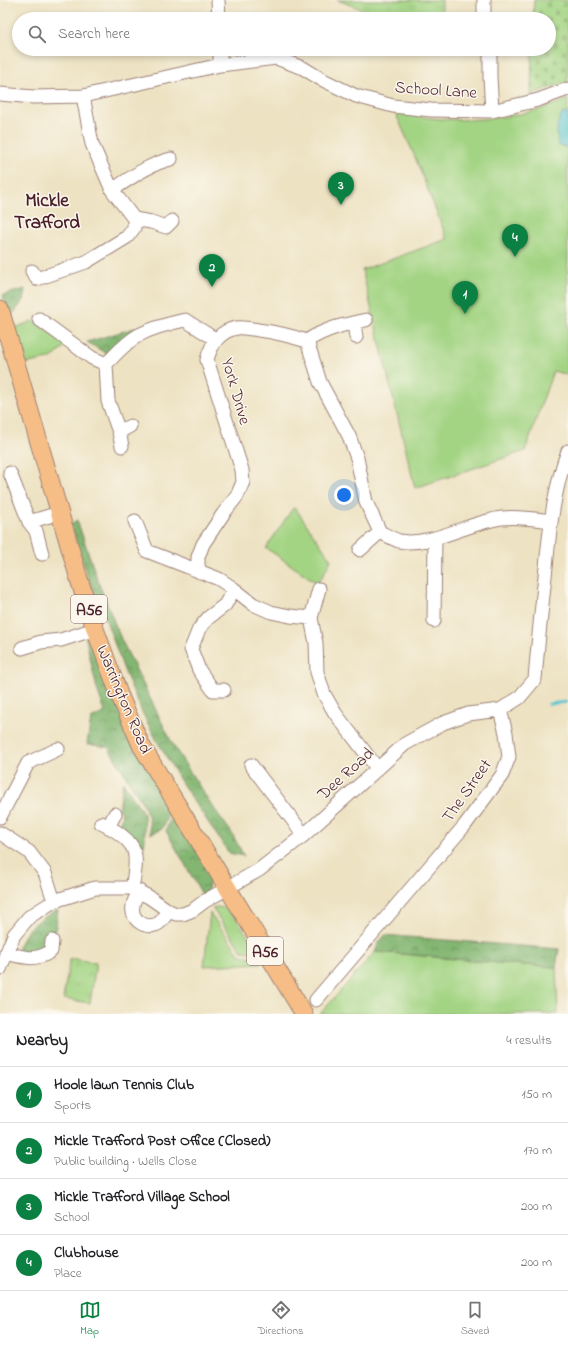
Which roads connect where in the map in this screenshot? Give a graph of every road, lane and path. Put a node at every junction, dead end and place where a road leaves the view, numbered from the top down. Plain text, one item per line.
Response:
1 (218, 0) edge
2 (484, 0) edge
3 (219, 12) edge
4 (484, 12) edge
5 (220, 56) edge
6 (490, 56) edge
7 (220, 65) junction
8 (568, 89) edge
9 (0, 94) edge
10 (83, 96) junction
11 (492, 110) junction
12 (171, 159) dead end
13 (112, 190) junction
14 (134, 219) junction
15 (168, 228) dead end
16 (32, 271) dead end
17 (0, 309) edge
18 (39, 320) dead end
19 (356, 337) dead end
20 (215, 339) junction
21 (307, 341) junction
22 (106, 364) junction
23 (122, 446) dead end
24 (568, 451) edge
25 (10, 473) dead end
26 (59, 513) junction
27 (551, 520) junction
28 (135, 521) dead end
29 (29, 522) junction
30 (380, 532) junction
31 (435, 538) junction
32 (360, 550) dead end
33 (42, 554) dead end
34 (200, 572) junction
35 (234, 589) junction
36 (319, 589) dead end
37 (311, 618) junction
38 (434, 621) dead end
39 (95, 628) junction
40 (22, 648) dead end
41 (224, 690) dead end
42 (500, 710) junction
43 (58, 749) dead end
44 (251, 764) dead end
45 (377, 768) junction
46 (115, 814) dead end
47 (0, 817) edge
48 (0, 834) edge
49 (304, 835) junction
50 (228, 888) junction
51 (135, 890) junction
52 (54, 901) junction
53 (169, 911) junction
54 (54, 950) dead end
55 (6, 953) junction
56 (0, 969) edge
57 (316, 1000) dead end
58 (304, 1014) edge

1 - 3 street
2 - 4 street
5 - 7 street
6 - 11 street
7 - 10 street, School Lane
7 - 11 street, School Lane
8 - 11 street, School Lane
9 - 10 street, School Lane
10 - 13 street
12 - 13 street
13 - 14 street
14 - 15 street
14 - 16 street
17 - 26 main road, Warrington Road / A56
18 - 22 street
19 - 21 street
20 - 21 street, York Drive
20 - 22 street
20 - 34 street, York Drive
21 - 30 street
22 - 23 street
24 - 27 street
25 - 29 street
26 - 29 street
26 - 39 main road, Warrington Road / A56
27 - 31 street
27 - 42 street
28 - 34 street
29 - 33 street
30 - 31 street
30 - 32 street
31 - 38 street
34 - 35 street
35 - 37 street
35 - 41 street
36 - 37 street
37 - 45 street
39 - 40 street
39 - 50 main road, Warrington Road / A56
42 - 45 street, Dee Road
42 - 57 street, The Street
43 - 47 street
44 - 49 street
45 - 49 street, Dee Road
46 - 51 street
48 - 52 street
49 - 50 street, Dee Road
50 - 53 street, Dee Road
50 - 58 main road, Warrington Road / A56
51 - 52 street
51 - 53 street
51 - 53 street
52 - 55 street
54 - 55 street
55 - 56 street

